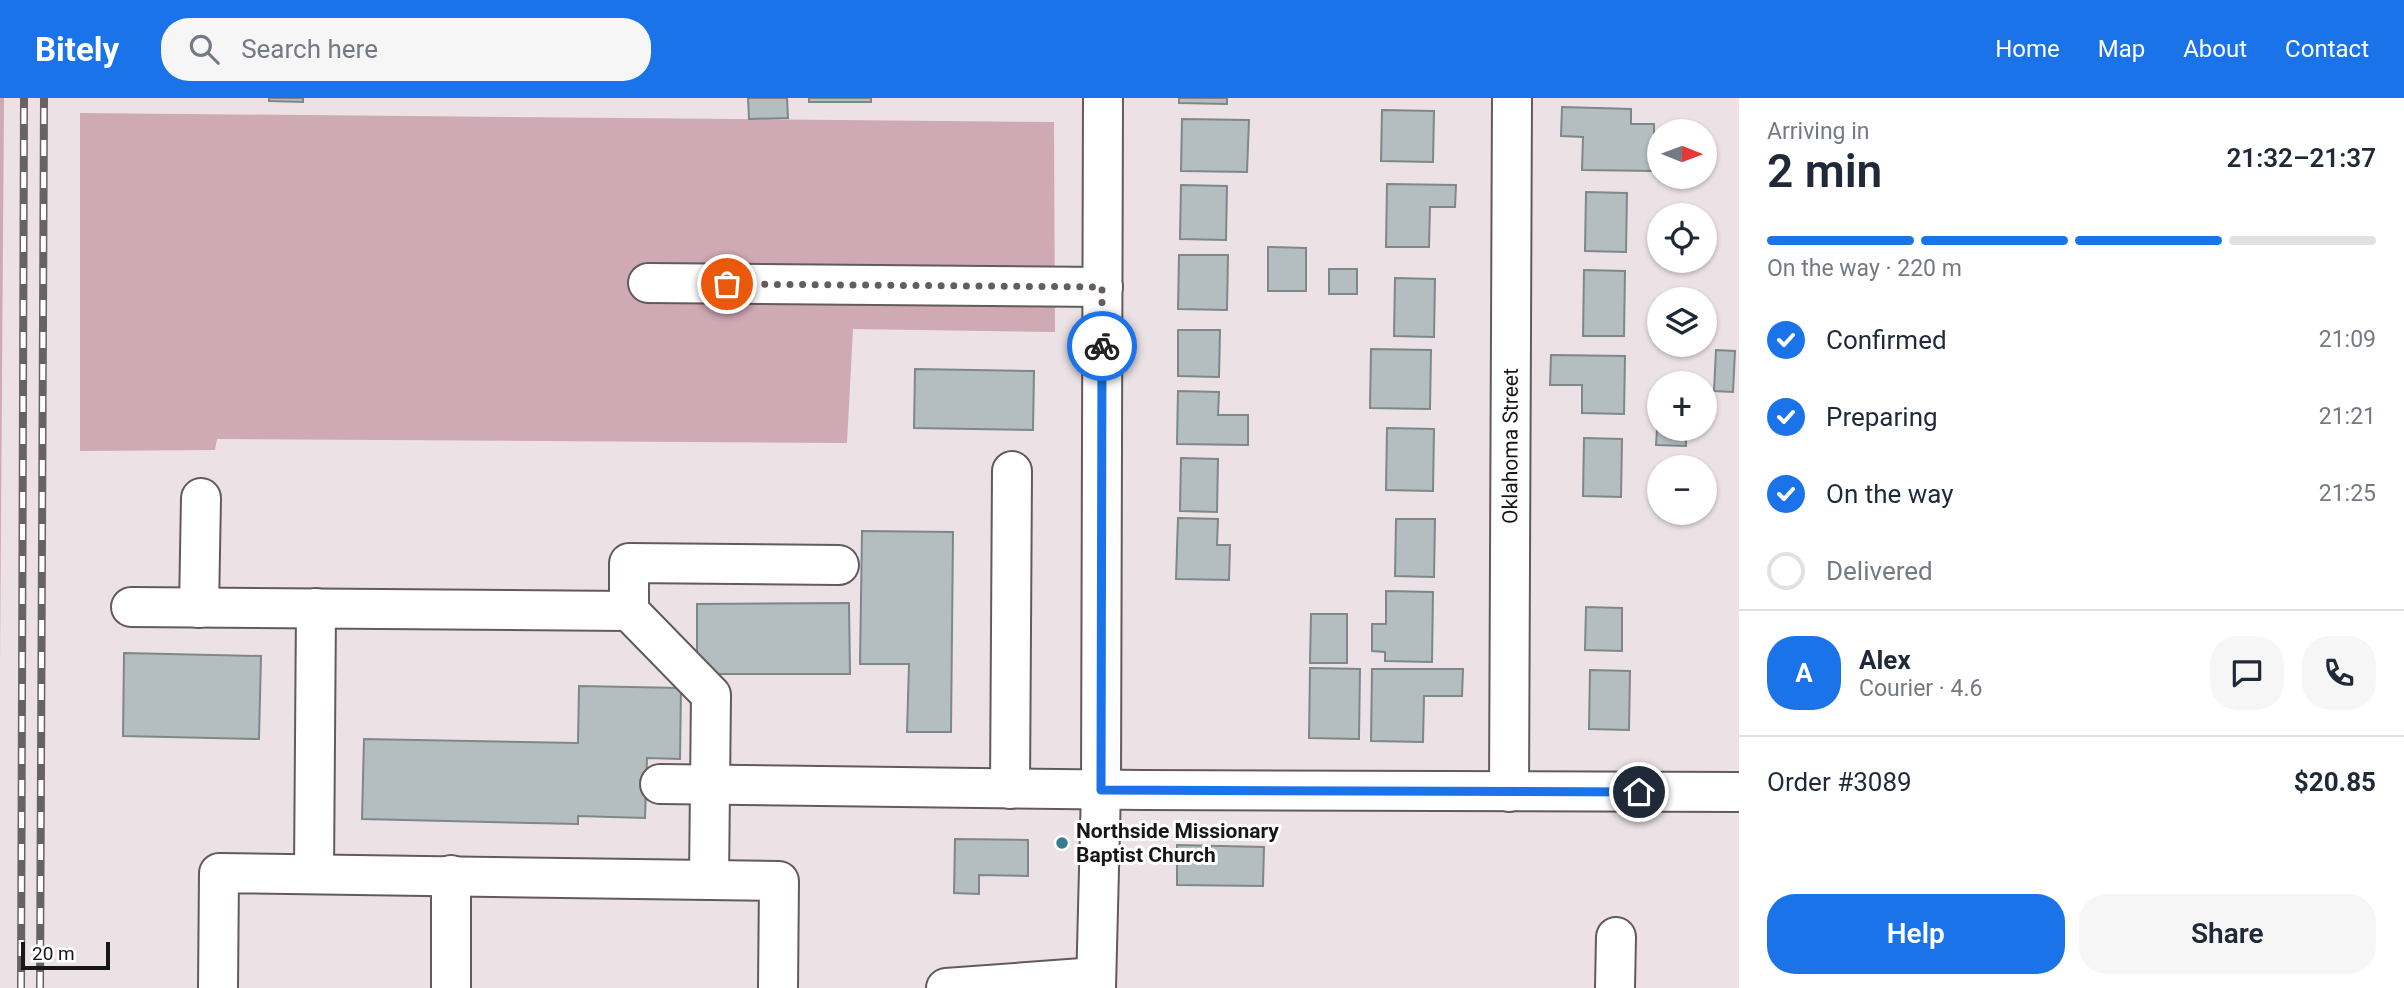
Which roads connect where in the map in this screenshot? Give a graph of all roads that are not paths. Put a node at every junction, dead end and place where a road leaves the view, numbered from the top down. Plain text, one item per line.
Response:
1 (1103, 98) edge
2 (1512, 98) edge
3 (648, 283) dead end
4 (1102, 287) junction
5 (1012, 471) dead end
6 (201, 498) dead end
7 (839, 565) dead end
8 (131, 607) dead end
9 (199, 608) junction
10 (316, 608) junction
11 (629, 611) junction
12 (660, 784) dead end
13 (710, 785) junction
14 (1010, 789) junction
15 (1101, 790) junction
16 (1509, 792) junction
17 (1739, 792) edge
18 (314, 873) junction
19 (451, 875) junction
20 (709, 880) junction
21 (1616, 937) dead end
22 (1096, 982) edge
23 (218, 988) edge
24 (450, 988) edge
25 (778, 988) edge
26 (946, 988) edge
27 (1615, 988) edge

1 - 4 street
2 - 16 street, Oklahoma Street
3 - 4 street
4 - 15 street
5 - 14 street
6 - 9 street
7 - 11 street
8 - 9 street
9 - 10 street
10 - 11 street
10 - 18 street
11 - 13 street
12 - 13 street
13 - 14 street
13 - 20 street
14 - 15 street
15 - 16 street
15 - 22 street
16 - 17 street
18 - 19 street
18 - 23 street
19 - 20 street
19 - 24 street
20 - 25 street
21 - 27 street
22 - 26 street

